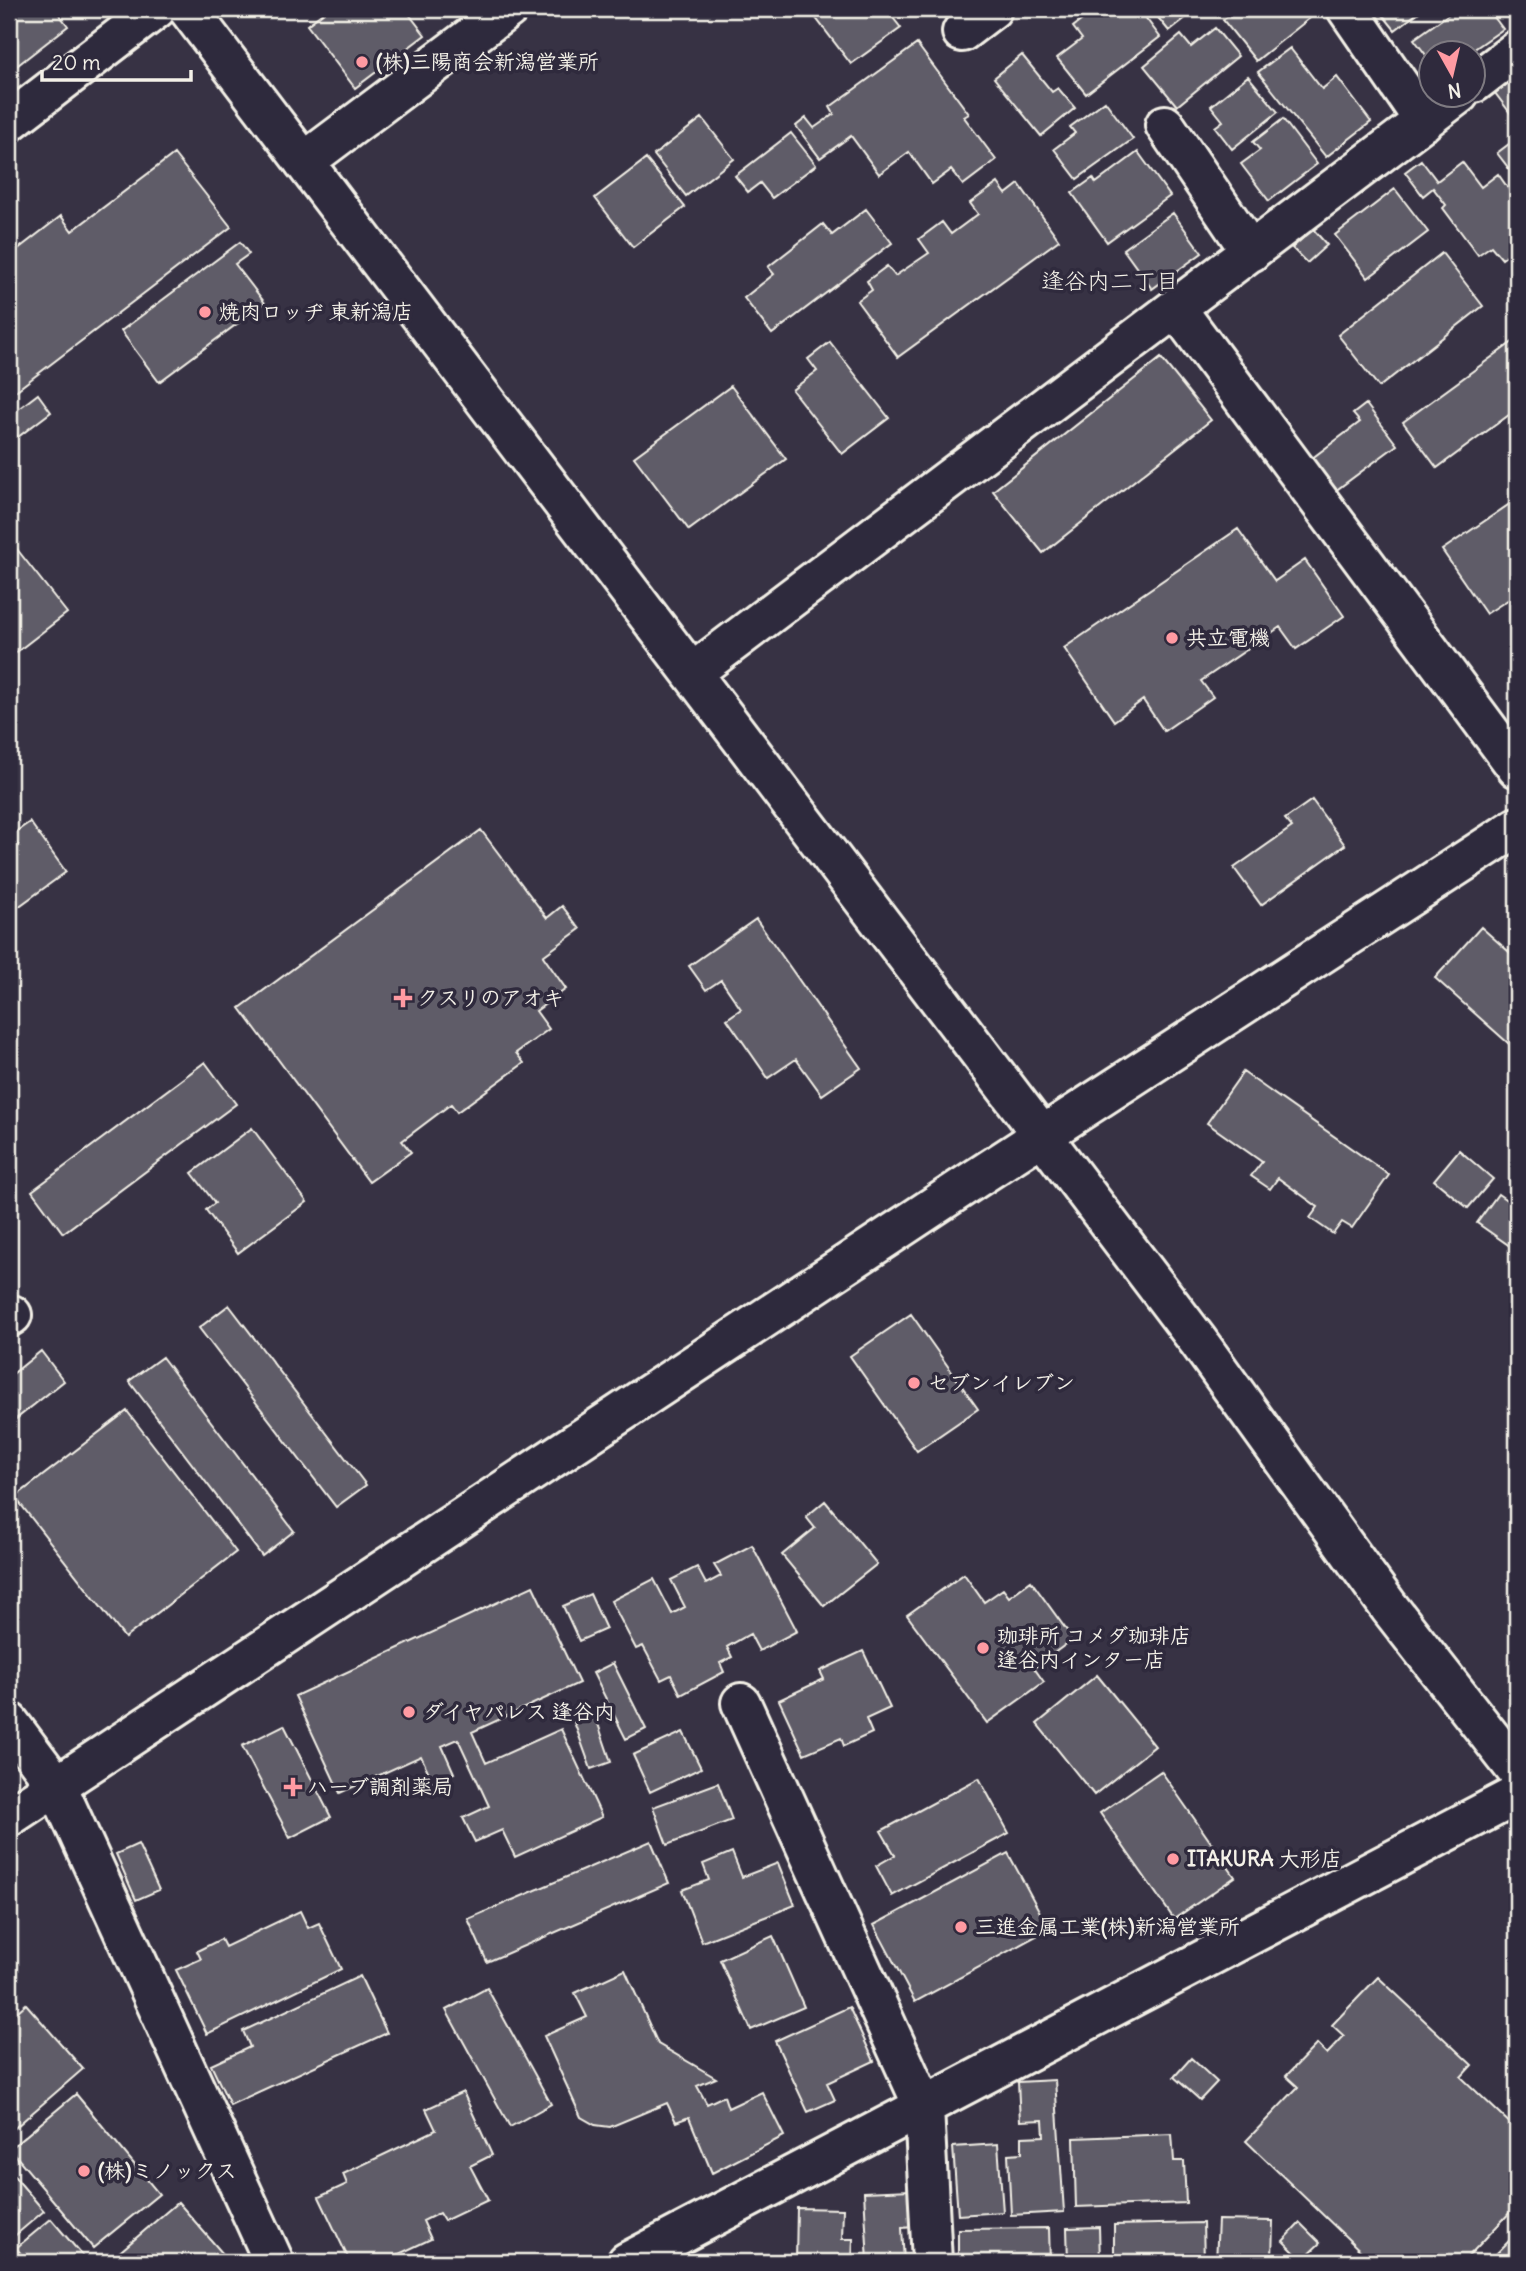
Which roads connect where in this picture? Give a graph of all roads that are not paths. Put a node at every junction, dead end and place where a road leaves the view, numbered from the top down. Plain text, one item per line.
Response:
1 (156, 9) edge
2 (188, 9) edge
3 (508, 9) edge
4 (992, 9) edge
5 (1347, 9) edge
6 (962, 32) dead end
7 (1517, 50) edge
8 (1488, 72) edge
9 (1440, 108) edge
10 (1424, 121) junction
11 (9, 122) edge
12 (1165, 125) dead end
13 (304, 162) junction
14 (1251, 252) junction
15 (1176, 308) junction
16 (692, 673) junction
17 (1517, 768) edge
18 (1517, 827) edge
19 (1041, 1136) junction
20 (741, 1703) dead end
21 (9, 1722) edge
22 (1517, 1771) edge
23 (57, 1786) junction
24 (1517, 1795) edge
25 (9, 1817) edge
26 (924, 2108) junction
27 (274, 2262) edge
28 (627, 2262) edge
29 (932, 2262) edge

1 - 11 street
2 - 13 street
3 - 13 street
4 - 6 street
5 - 10 street
7 - 8 street
9 - 10 street
10 - 14 street
12 - 14 street
13 - 16 street
14 - 15 street
15 - 16 street
15 - 17 street
16 - 19 street
18 - 19 street
19 - 22 street
19 - 23 street
20 - 26 street
21 - 23 street
23 - 25 street
23 - 27 street
24 - 26 street
26 - 28 street
26 - 29 street

